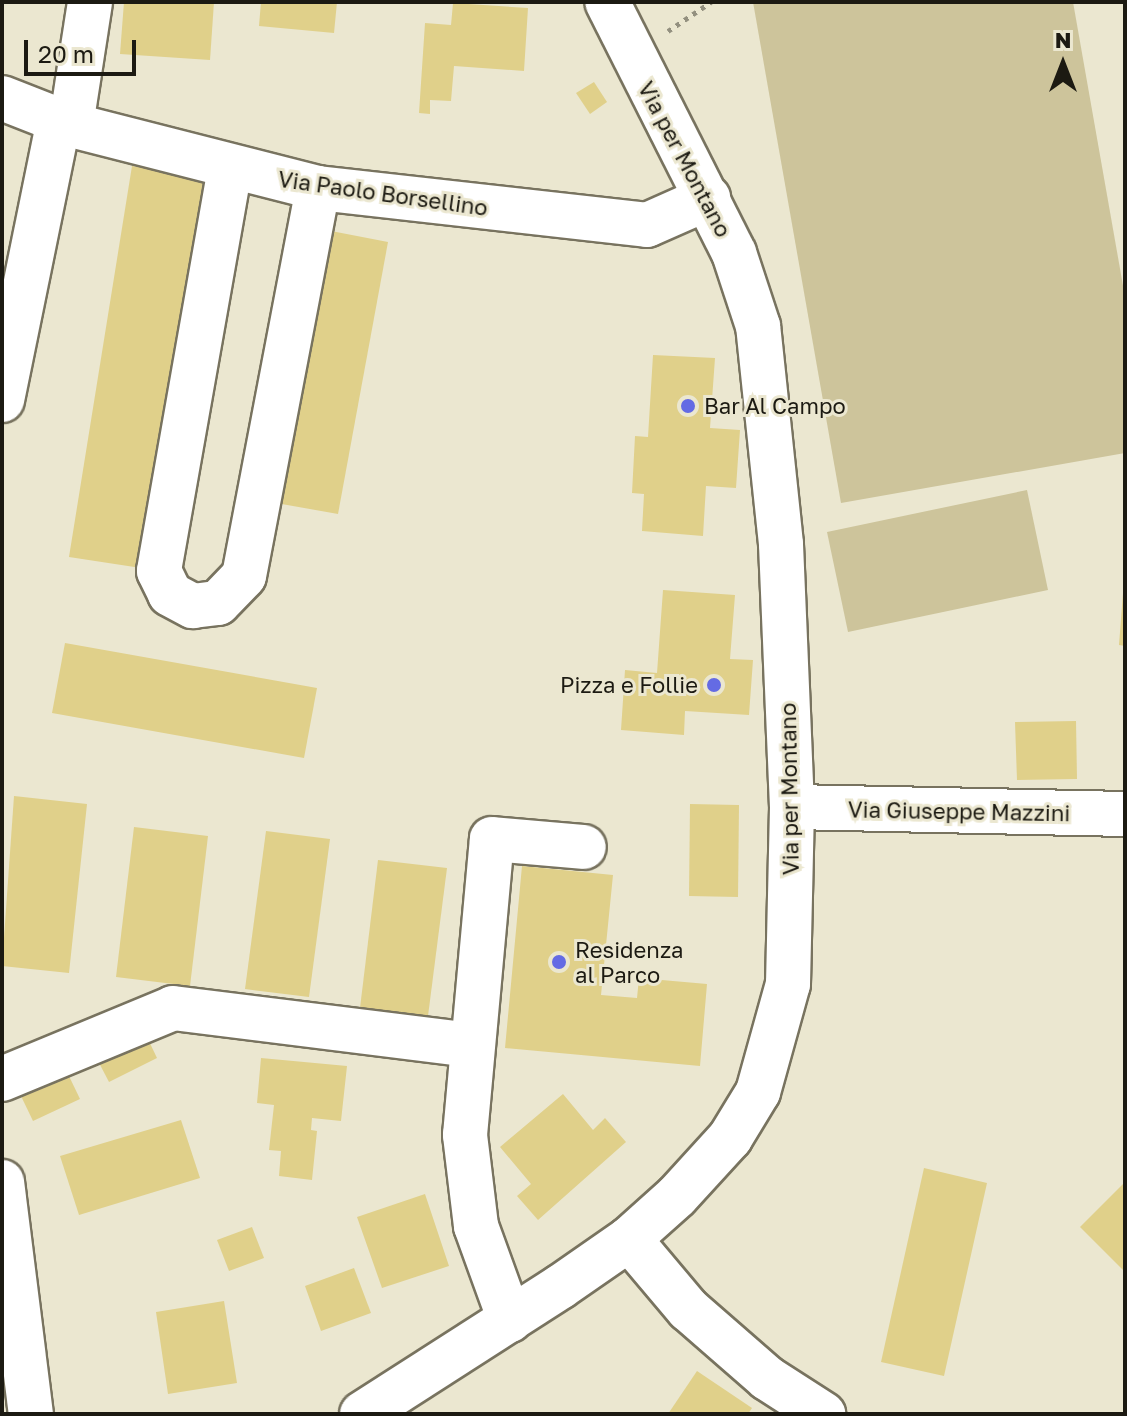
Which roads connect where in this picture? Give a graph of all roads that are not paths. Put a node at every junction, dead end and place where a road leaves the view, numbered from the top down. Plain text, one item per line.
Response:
1 (90, 2) edge
2 (607, 2) edge
3 (2, 98) edge
4 (65, 122) junction
5 (230, 168) junction
6 (318, 188) junction
7 (708, 198) junction
8 (2, 400) edge
9 (792, 807) junction
10 (1125, 814) edge
11 (584, 847) dead end
12 (472, 1045) junction
13 (2, 1079) edge
14 (2, 1182) edge
15 (629, 1239) junction
16 (510, 1320) junction
17 (31, 1414) edge
18 (362, 1414) edge
19 (823, 1414) edge

1 - 4 street
2 - 7 street, Via per Montano
3 - 4 street, Via Paolo Borsellino
4 - 5 street, Via Paolo Borsellino
4 - 8 street
5 - 6 street, Via Paolo Borsellino
5 - 6 street
6 - 7 street, Via Paolo Borsellino
7 - 9 street, Via per Montano
9 - 10 street, Via Giuseppe Mazzini
9 - 15 street, Via per Montano
11 - 12 street
12 - 13 street
12 - 16 street
14 - 17 street
15 - 16 street, Via per Montano
15 - 19 street
16 - 18 street, Via per Montano

